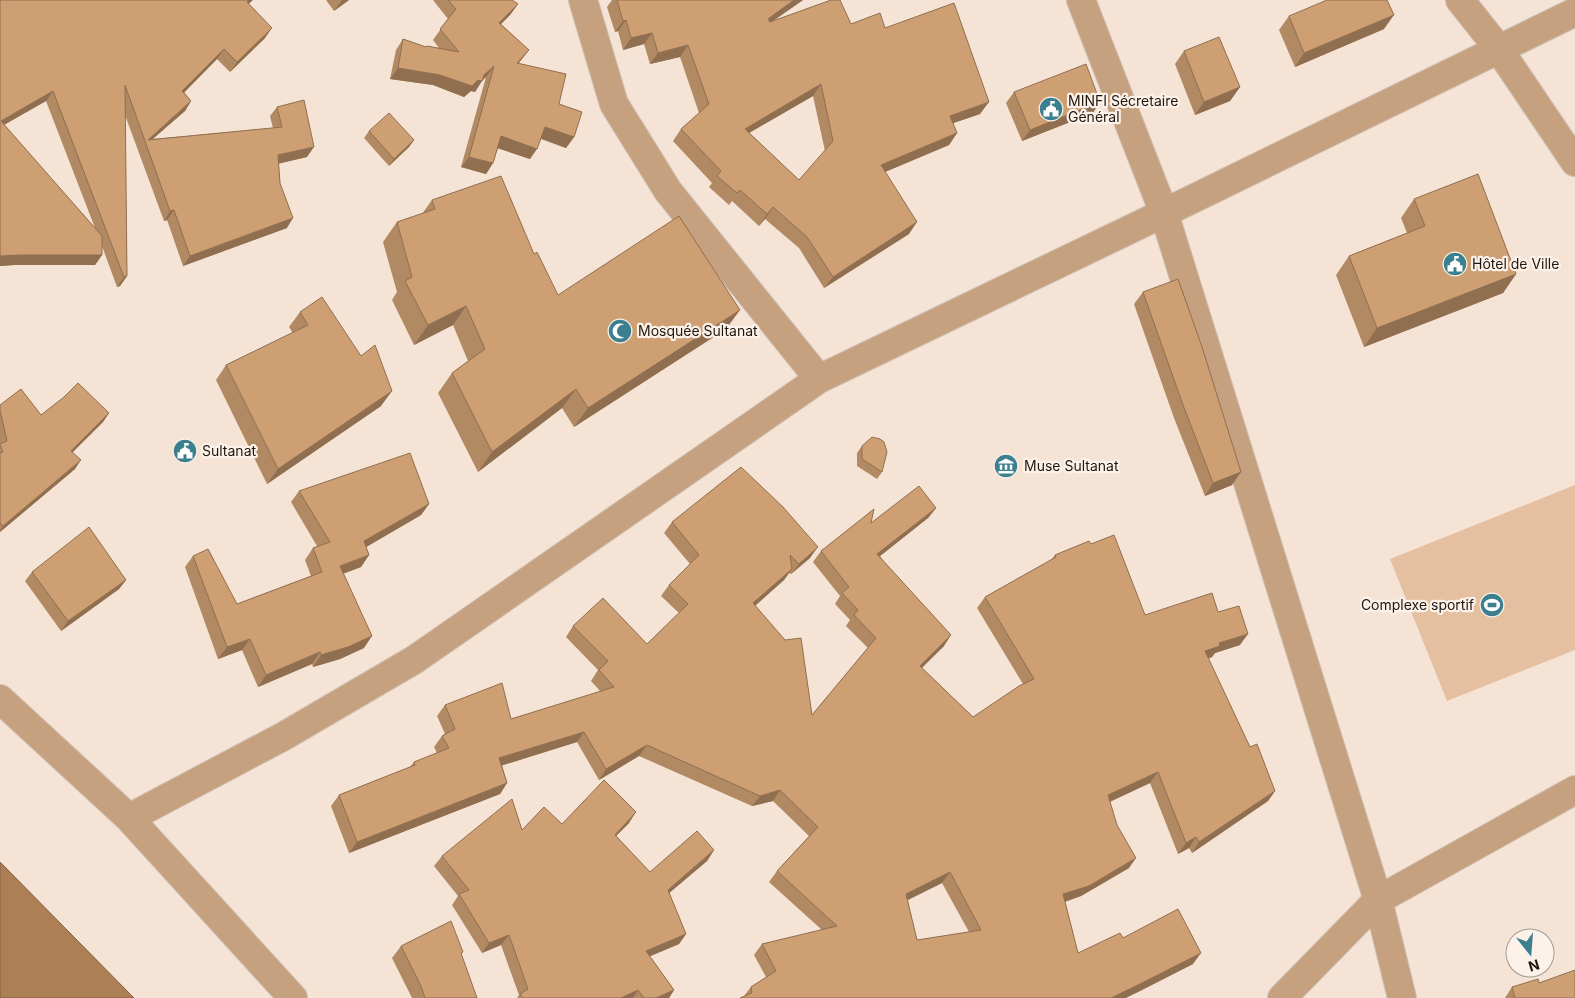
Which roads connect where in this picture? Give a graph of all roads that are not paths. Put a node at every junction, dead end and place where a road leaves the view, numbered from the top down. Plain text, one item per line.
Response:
1 (584, 0) edge
2 (1081, 0) edge
3 (1460, 0) edge
4 (1575, 12) edge
5 (1498, 48) junction
6 (1575, 162) edge
7 (1164, 213) junction
8 (819, 379) junction
9 (0, 699) edge
10 (1575, 790) edge
11 (129, 818) junction
12 (1378, 900) junction
13 (293, 998) edge
14 (1282, 998) edge
15 (1402, 998) edge

1 - 8 street
2 - 7 street
3 - 5 street
4 - 5 street
5 - 6 street
5 - 7 street
7 - 8 street
7 - 12 street
8 - 11 street
9 - 11 street
10 - 12 street
11 - 13 street
12 - 14 street
12 - 15 street

